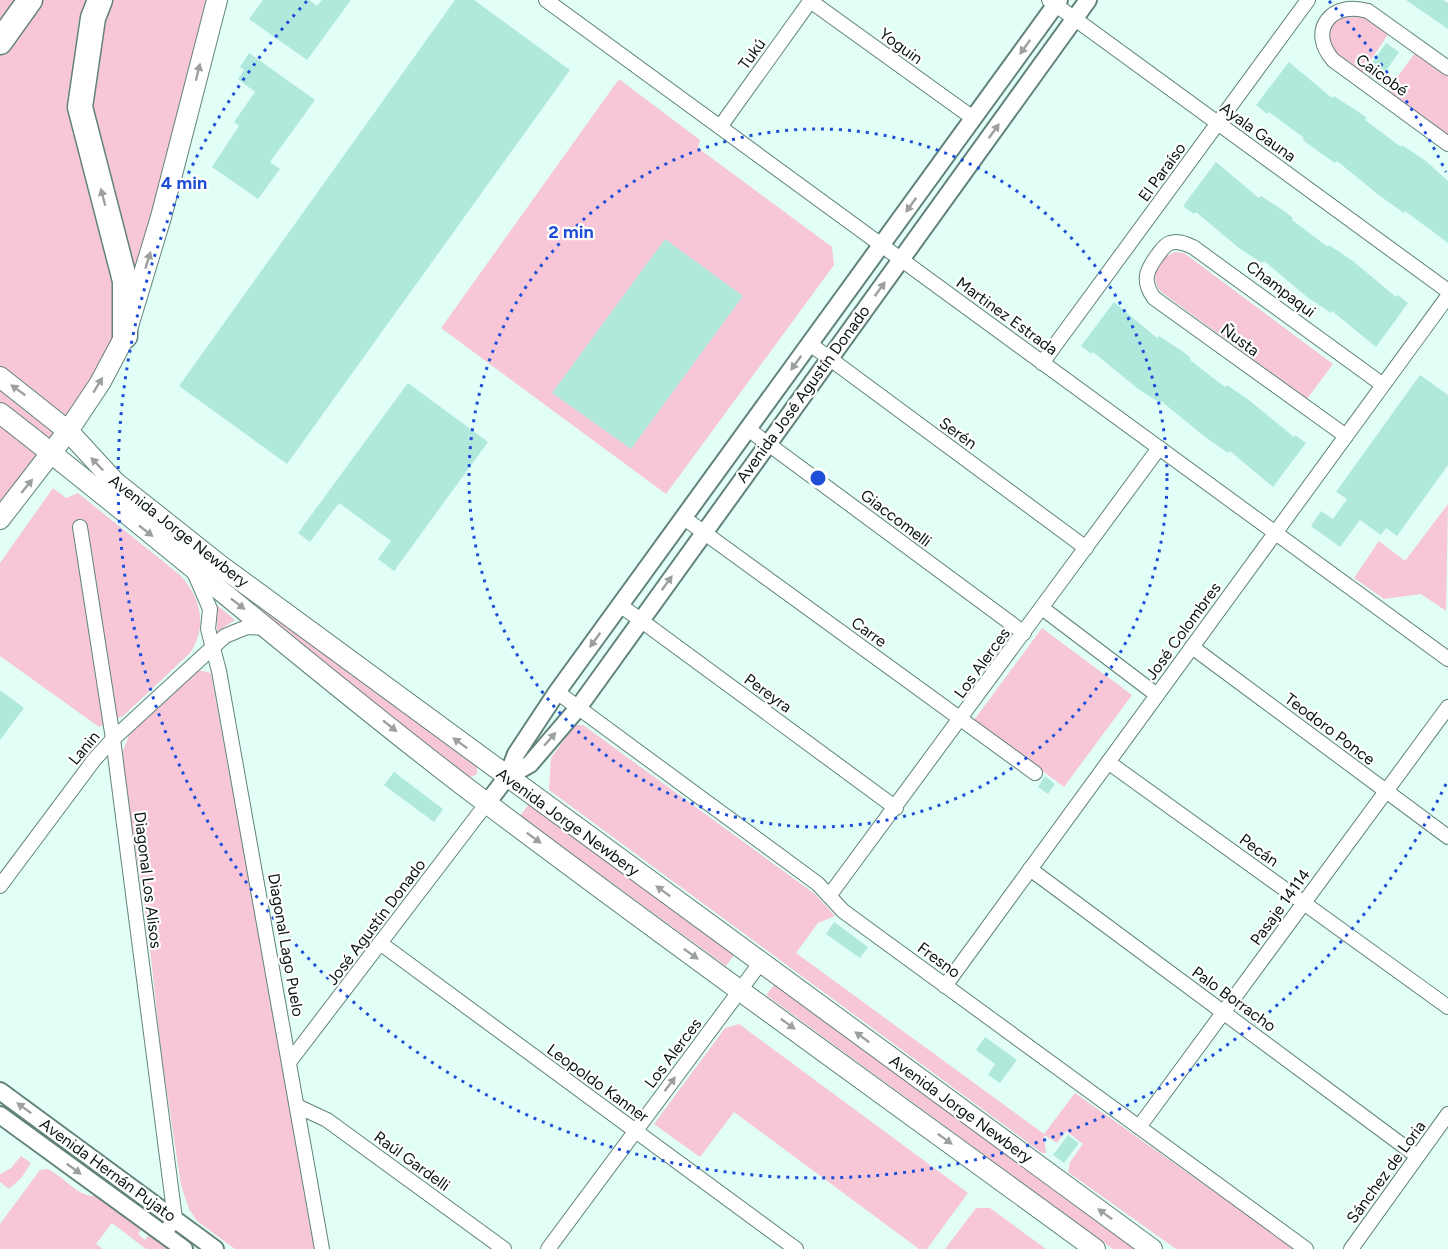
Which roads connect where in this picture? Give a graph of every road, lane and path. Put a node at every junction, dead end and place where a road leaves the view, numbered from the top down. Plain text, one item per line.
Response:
1 (30, 0) edge
2 (100, 0) edge
3 (217, 0) edge
4 (546, 0) edge
5 (810, 0) edge
6 (1088, 0) edge
7 (1308, 0) edge
8 (1055, 2) edge
9 (1075, 18) junction
10 (0, 42) edge
11 (1448, 68) edge
12 (973, 118) junction
13 (1218, 123) junction
14 (720, 127) junction
15 (1448, 144) edge
16 (882, 245) junction
17 (1157, 256) joint
18 (901, 259) junction
19 (1448, 291) edge
20 (1448, 296) edge
21 (125, 336) junction
22 (810, 344) junction
23 (829, 358) junction
24 (1042, 363) junction
25 (0, 377) edge
26 (1383, 385) junction
27 (0, 413) edge
28 (748, 429) junction
29 (68, 431) junction
30 (1346, 436) junction
31 (768, 443) junction
32 (1159, 448) junction
33 (53, 453) junction
34 (684, 518) junction
35 (0, 519) edge
36 (80, 527) dead end
37 (704, 533) junction
38 (1275, 533) junction
39 (1086, 548) junction
40 (192, 568) junction
41 (620, 605) junction
42 (1042, 608) junction
43 (640, 621) junction
44 (268, 628) junction
45 (1024, 633) junction
46 (1192, 647) junction
47 (211, 648) junction
48 (1448, 659) edge
49 (557, 692) junction
50 (1157, 695) junction
51 (1448, 707) edge
52 (578, 708) junction
53 (961, 719) junction
54 (113, 739) junction
55 (1108, 762) junction
56 (1035, 773) dead end
57 (507, 777) junction
58 (1386, 791) junction
59 (488, 803) junction
60 (896, 808) junction
61 (1448, 837) edge
62 (1030, 869) junction
63 (0, 886) edge
64 (829, 896) junction
65 (1304, 903) junction
66 (380, 943) junction
67 (761, 963) junction
68 (945, 986) junction
69 (740, 990) junction
70 (1448, 1007) edge
71 (1223, 1012) junction
72 (290, 1061) junction
73 (0, 1091) edge
74 (297, 1106) junction
75 (1448, 1114) edge
76 (0, 1115) edge
77 (1139, 1127) junction
78 (636, 1131) junction
79 (1418, 1156) junction
80 (175, 1219) junction
81 (164, 1234) junction
82 (184, 1249) edge
83 (215, 1249) edge
84 (322, 1249) edge
85 (504, 1249) edge
86 (548, 1249) edge
87 (796, 1249) edge
88 (1095, 1249) edge
89 (1152, 1249) edge
90 (1306, 1249) edge
91 (1351, 1249) edge

1 - 10 highway
21 -> 2 highway
21 -> 3 main road
4 - 14 street, Martinez Estrada
5 - 12 street, Yoguin
5 - 14 street, Tukú
6 - 9 street, Avenida José Agustín Donado
7 - 13 street, El Paraíso
8 - 9 street, Ayala Gauna
8 -> 12 street, Avenida José Agustín Donado
9 - 13 street, Ayala Gauna
18 -> 9 street, Avenida José Agustín Donado
11 - 15 street, Caicobé
12 -> 16 street, Avenida José Agustín Donado
13 - 19 street, Ayala Gauna
13 - 24 street, El Paraíso
14 - 16 street, Martinez Estrada
16 - 18 street, Martinez Estrada
16 - 22 street, Avenida José Agustín Donado
17 - 26 street, Champaqui
17 - 30 street, Ñusta
23 -> 18 street, Avenida José Agustín Donado
18 - 24 street, Martinez Estrada
20 - 26 street, José Colombres
29 -> 21 main road
22 - 23 street, Serén
22 -> 28 street, Avenida José Agustín Donado
23 - 31 street, Avenida José Agustín Donado
23 - 39 street, Serén
24 - 32 street, Martinez Estrada
29 -> 25 main road, Avenida Jorge Newbery
26 - 30 street, José Colombres
27 - 33 main road, Avenida Jorge Newbery
28 - 31 street, Giaccomelli
28 - 34 street, Avenida José Agustín Donado
29 - 33 main road
57 -> 29 main road, Avenida Jorge Newbery
30 - 38 street, José Colombres
31 - 37 street, Avenida José Agustín Donado
31 - 45 street, Giaccomelli
32 - 38 street, Martinez Estrada
32 - 39 street, Los Alerces
35 -> 33 main road
33 -> 40 main road, Avenida Jorge Newbery
34 - 37 street, Carre
34 - 41 street, Avenida José Agustín Donado
36 - 54 street, Diagonal Los Alisos
43 -> 37 street, Avenida José Agustín Donado
37 - 53 street, Carre
38 - 46 street, José Colombres
38 - 48 street, Martinez Estrada
39 - 42 street, Los Alerces
40 -> 44 main road, Avenida Jorge Newbery
40 - 47 street, Diagonal Lago Puelo
41 - 43 street, Pereyra
41 -> 49 street, Avenida José Agustín Donado
42 - 45 street, Los Alerces
42 - 50 street
43 - 52 street, Avenida José Agustín Donado
43 - 60 street, Pereyra
44 - 47 street
44 -> 59 main road, Avenida Jorge Newbery
45 - 53 street, Los Alerces
46 - 50 street, José Colombres
46 - 58 street, Teodoro Ponce
47 - 54 street, Lanin
47 - 72 street, Diagonal Lago Puelo
49 - 52 street, Fresno
49 - 57 street, Avenida José Agustín Donado
50 - 55 street, José Colombres
51 - 58 street, Pasaje 14114
57 -> 52 street, Avenida José Agustín Donado
52 - 64 street, Fresno
53 - 56 street, Carre
53 - 60 street, Los Alerces
54 - 63 street, Lanin
54 - 80 street, Diagonal Los Alisos
55 - 62 street, José Colombres
55 - 65 street, Pecán
57 - 59 street, Avenida José Agustín Donado
67 -> 57 main road, Avenida Jorge Newbery
58 - 61 street, Teodoro Ponce
58 - 65 street, Pasaje 14114
59 - 66 street, José Agustín Donado
59 -> 69 main road, Avenida Jorge Newbery
60 - 64 street, Los Alerces
62 - 68 street, José Colombres
62 - 71 street, Palo Borracho
64 - 68 street, Fresno
65 - 70 street, Pecán
65 - 71 street, Pasaje 14114
66 - 72 street, José Agustín Donado
66 - 78 street, Leopoldo Kanner
67 - 69 street, Los Alerces
89 -> 67 main road, Avenida Jorge Newbery
68 - 77 street, Fresno
78 -> 69 street, Los Alerces
69 -> 88 main road, Avenida Jorge Newbery
71 - 77 street, Pasaje 14114
71 - 79 street, Palo Borracho
72 - 74 street, Diagonal Lago Puelo
80 -> 73 street, Avenida Hernán Pujato
74 - 84 street, Diagonal Lago Puelo
74 - 85 street, Raúl Gardelli
75 - 79 street, Sánchez de Loria
76 -> 81 street, Avenida Hernán Pujato
77 - 90 street, Fresno
78 - 86 street, Los Alerces
78 - 87 street, Leopoldo Kanner
79 - 91 street, Sánchez de Loria
80 - 81 street
80 - 83 street, Avenida Hernán Pujato
81 - 82 street, Avenida Hernán Pujato

